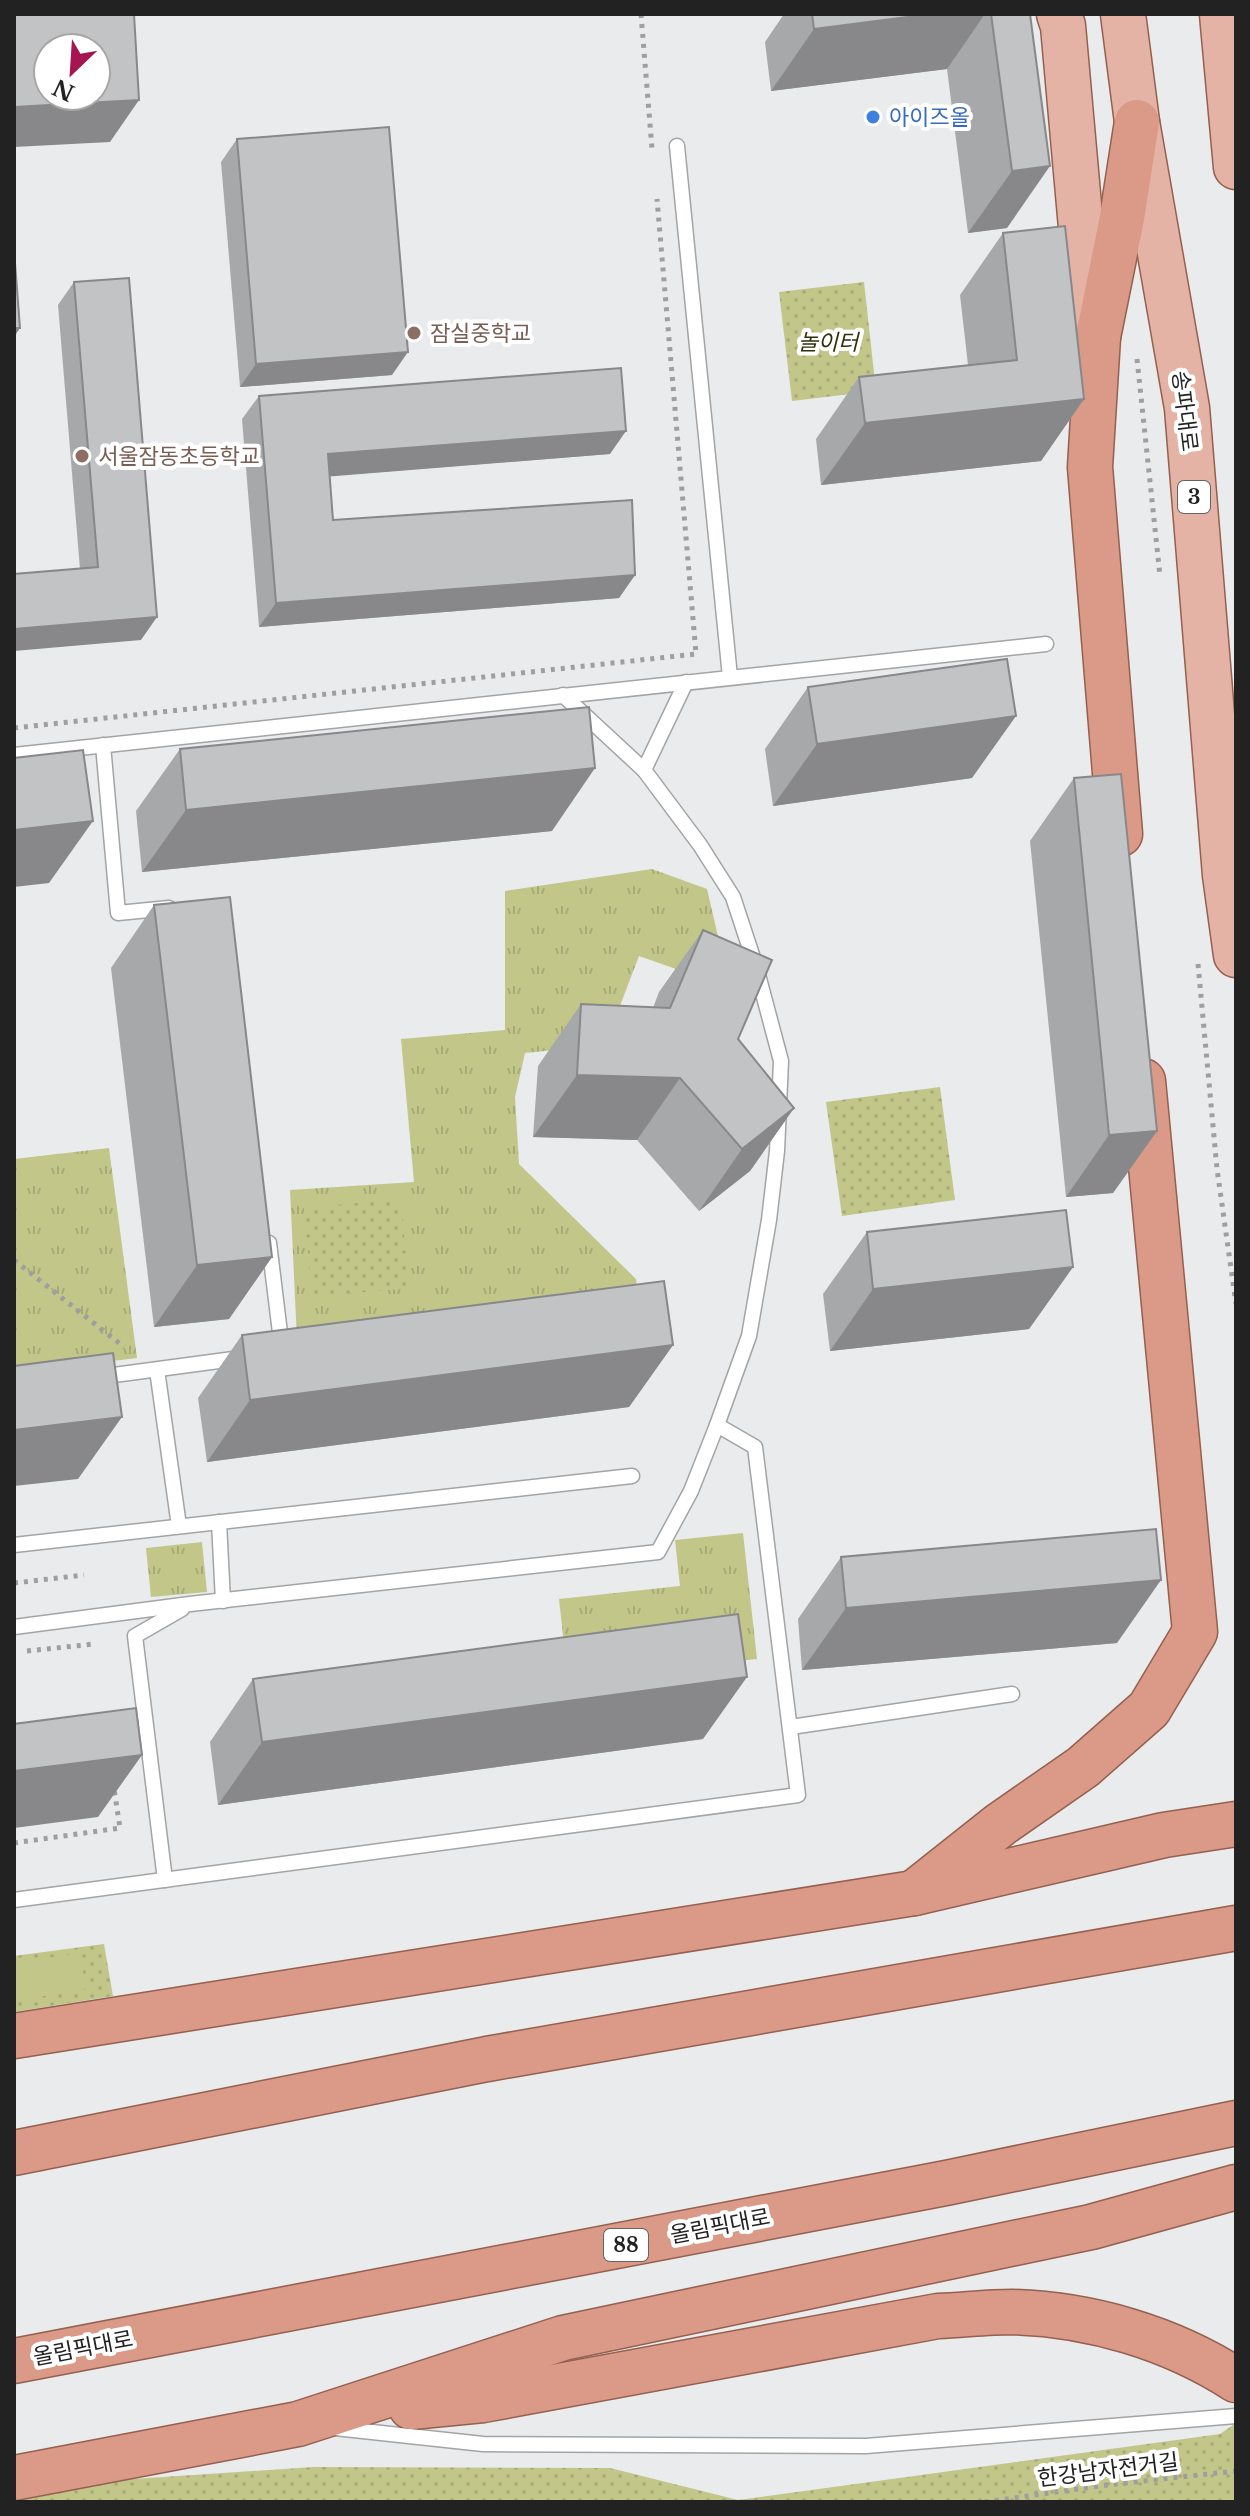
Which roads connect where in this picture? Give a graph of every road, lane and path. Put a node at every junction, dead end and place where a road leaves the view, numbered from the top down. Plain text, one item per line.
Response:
1 (641, 14) edge
2 (1059, 14) edge
3 (1094, 14) edge
4 (1123, 14) edge
5 (1222, 14) edge
6 (1130, 75) junction
7 (1137, 122) junction
8 (677, 146) dead end
9 (653, 154) dead end
10 (1236, 167) edge
11 (656, 186) dead end
12 (1098, 337) junction
13 (1046, 644) dead end
14 (730, 677) junction
15 (686, 682) junction
16 (563, 695) junction
17 (14, 728) edge
18 (103, 745) junction
19 (14, 755) edge
20 (644, 770) junction
21 (1123, 868) edge
22 (180, 907) edge
23 (1236, 955) edge
24 (1140, 1044) edge
25 (268, 1232) edge
26 (14, 1260) edge
27 (124, 1347) dead end
28 (267, 1354) edge
29 (251, 1356) edge
30 (157, 1370) junction
31 (77, 1379) edge
32 (717, 1425) junction
33 (632, 1476) dead end
34 (219, 1522) junction
35 (179, 1526) junction
36 (14, 1545) edge
37 (84, 1575) dead end
38 (14, 1583) edge
39 (223, 1601) junction
40 (190, 1604) junction
41 (14, 1627) edge
42 (94, 1644) dead end
43 (14, 1652) edge
44 (1012, 1694) dead end
45 (791, 1727) junction
46 (113, 1782) edge
47 (1236, 1824) edge
48 (14, 1843) edge
49 (165, 1880) junction
50 (914, 1893) junction
51 (14, 1900) edge
52 (1236, 1928) edge
53 (14, 2036) edge
54 (1236, 2123) edge
55 (14, 2153) edge
56 (1236, 2187) edge
57 (14, 2361) edge
58 (1236, 2380) edge
59 (1236, 2416) edge
60 (314, 2419) junction
61 (1236, 2471) edge
62 (21, 2475) edge
63 (985, 2502) edge

1 - 9 path
2 - 12 main road
3 - 6 main road
4 - 6 main road, 송파대로 / 3
5 - 10 main road
6 - 7 main road, 송파대로 / 3
7 - 12 highway
7 - 23 main road, 송파대로 / 3
8 - 14 lane
11 - 17 path
12 - 21 highway
13 - 14 lane
14 - 15 lane
15 - 16 lane
15 - 20 lane
16 - 18 lane
16 - 20 lane
18 - 19 lane
18 - 22 lane
20 - 32 lane
24 - 50 highway
25 - 28 lane
26 - 27 path
29 - 30 lane
30 - 31 lane
30 - 35 lane
32 - 39 lane
32 - 45 lane
33 - 34 lane
34 - 35 lane
34 - 39 lane
35 - 36 lane
37 - 38 path
39 - 40 lane
40 - 41 lane
40 - 49 lane
42 - 43 path
44 - 45 lane
45 - 49 lane
46 - 48 path
47 - 50 highway
49 - 51 lane
50 - 53 highway
52 - 55 highway
54 - 57 highway, 올림픽대로 / 88
56 - 60 highway
58 - 60 highway
59 - 60 lane
60 - 62 highway
61 - 63 path, 한강남자전거길

